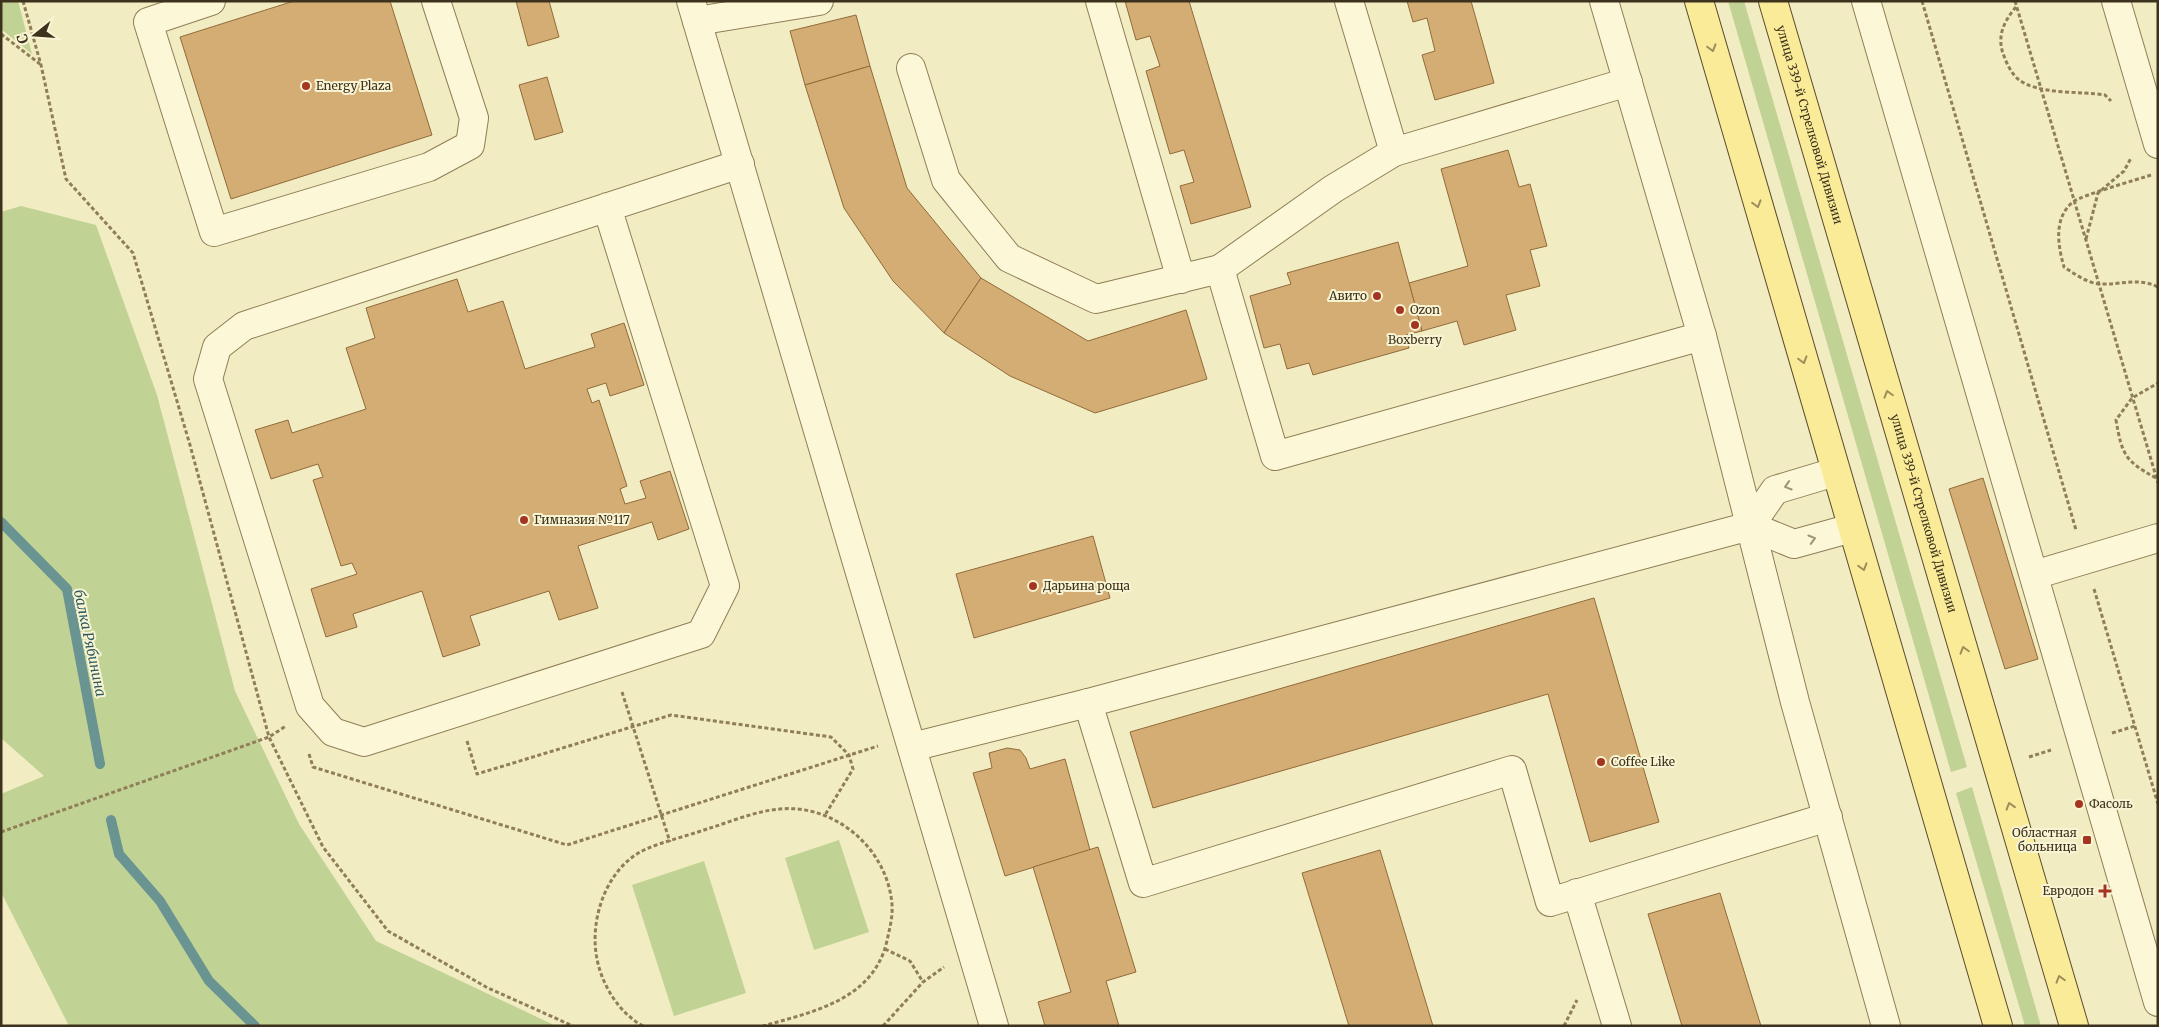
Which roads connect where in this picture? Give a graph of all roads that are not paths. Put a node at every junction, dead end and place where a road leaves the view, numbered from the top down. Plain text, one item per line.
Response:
1 (211, 1) edge
2 (436, 1) edge
3 (819, 1) edge
4 (1100, 1) edge
5 (1350, 1) edge
6 (1604, 1) edge
7 (1698, 1) edge
8 (1773, 1) edge
9 (1866, 1) edge
10 (2116, 1) edge
11 (694, 11) edge
12 (911, 68) dead end
13 (1628, 82) junction
14 (2145, 146) edge
15 (1394, 152) junction
16 (740, 164) junction
17 (607, 207) junction
18 (1220, 269) junction
19 (1181, 279) junction
20 (1702, 336) junction
21 (1835, 472) junction
22 (1750, 526) junction
23 (1852, 528) junction
24 (2158, 538) edge
25 (2034, 575) junction
26 (1088, 703) junction
27 (912, 747) junction
28 (1828, 817) junction
29 (1577, 893) junction
30 (2158, 1002) edge
31 (994, 1026) edge
32 (1617, 1026) edge
33 (1886, 1026) edge
34 (1998, 1026) edge
35 (2074, 1026) edge

1 - 2 lane
3 - 11 lane
4 - 19 lane
5 - 15 lane
6 - 13 lane
7 -> 21 main road
35 -> 8 main road, улица 339-й Стрелковой Дивизии
9 - 25 lane
10 - 14 lane
11 - 16 lane
12 - 19 lane
13 - 15 lane
13 - 20 lane
15 - 18 lane
16 - 17 lane
16 - 27 lane
17 - 17 lane
18 - 19 lane
18 - 20 lane
20 - 22 lane
21 -> 22 lane
21 - 23 main road
22 -> 23 lane
22 - 26 lane
22 - 28 lane
23 -> 34 main road
24 - 25 lane
25 - 30 lane
26 - 27 lane
26 - 29 lane
27 - 31 lane
28 - 29 lane
28 - 33 lane
29 - 32 lane

